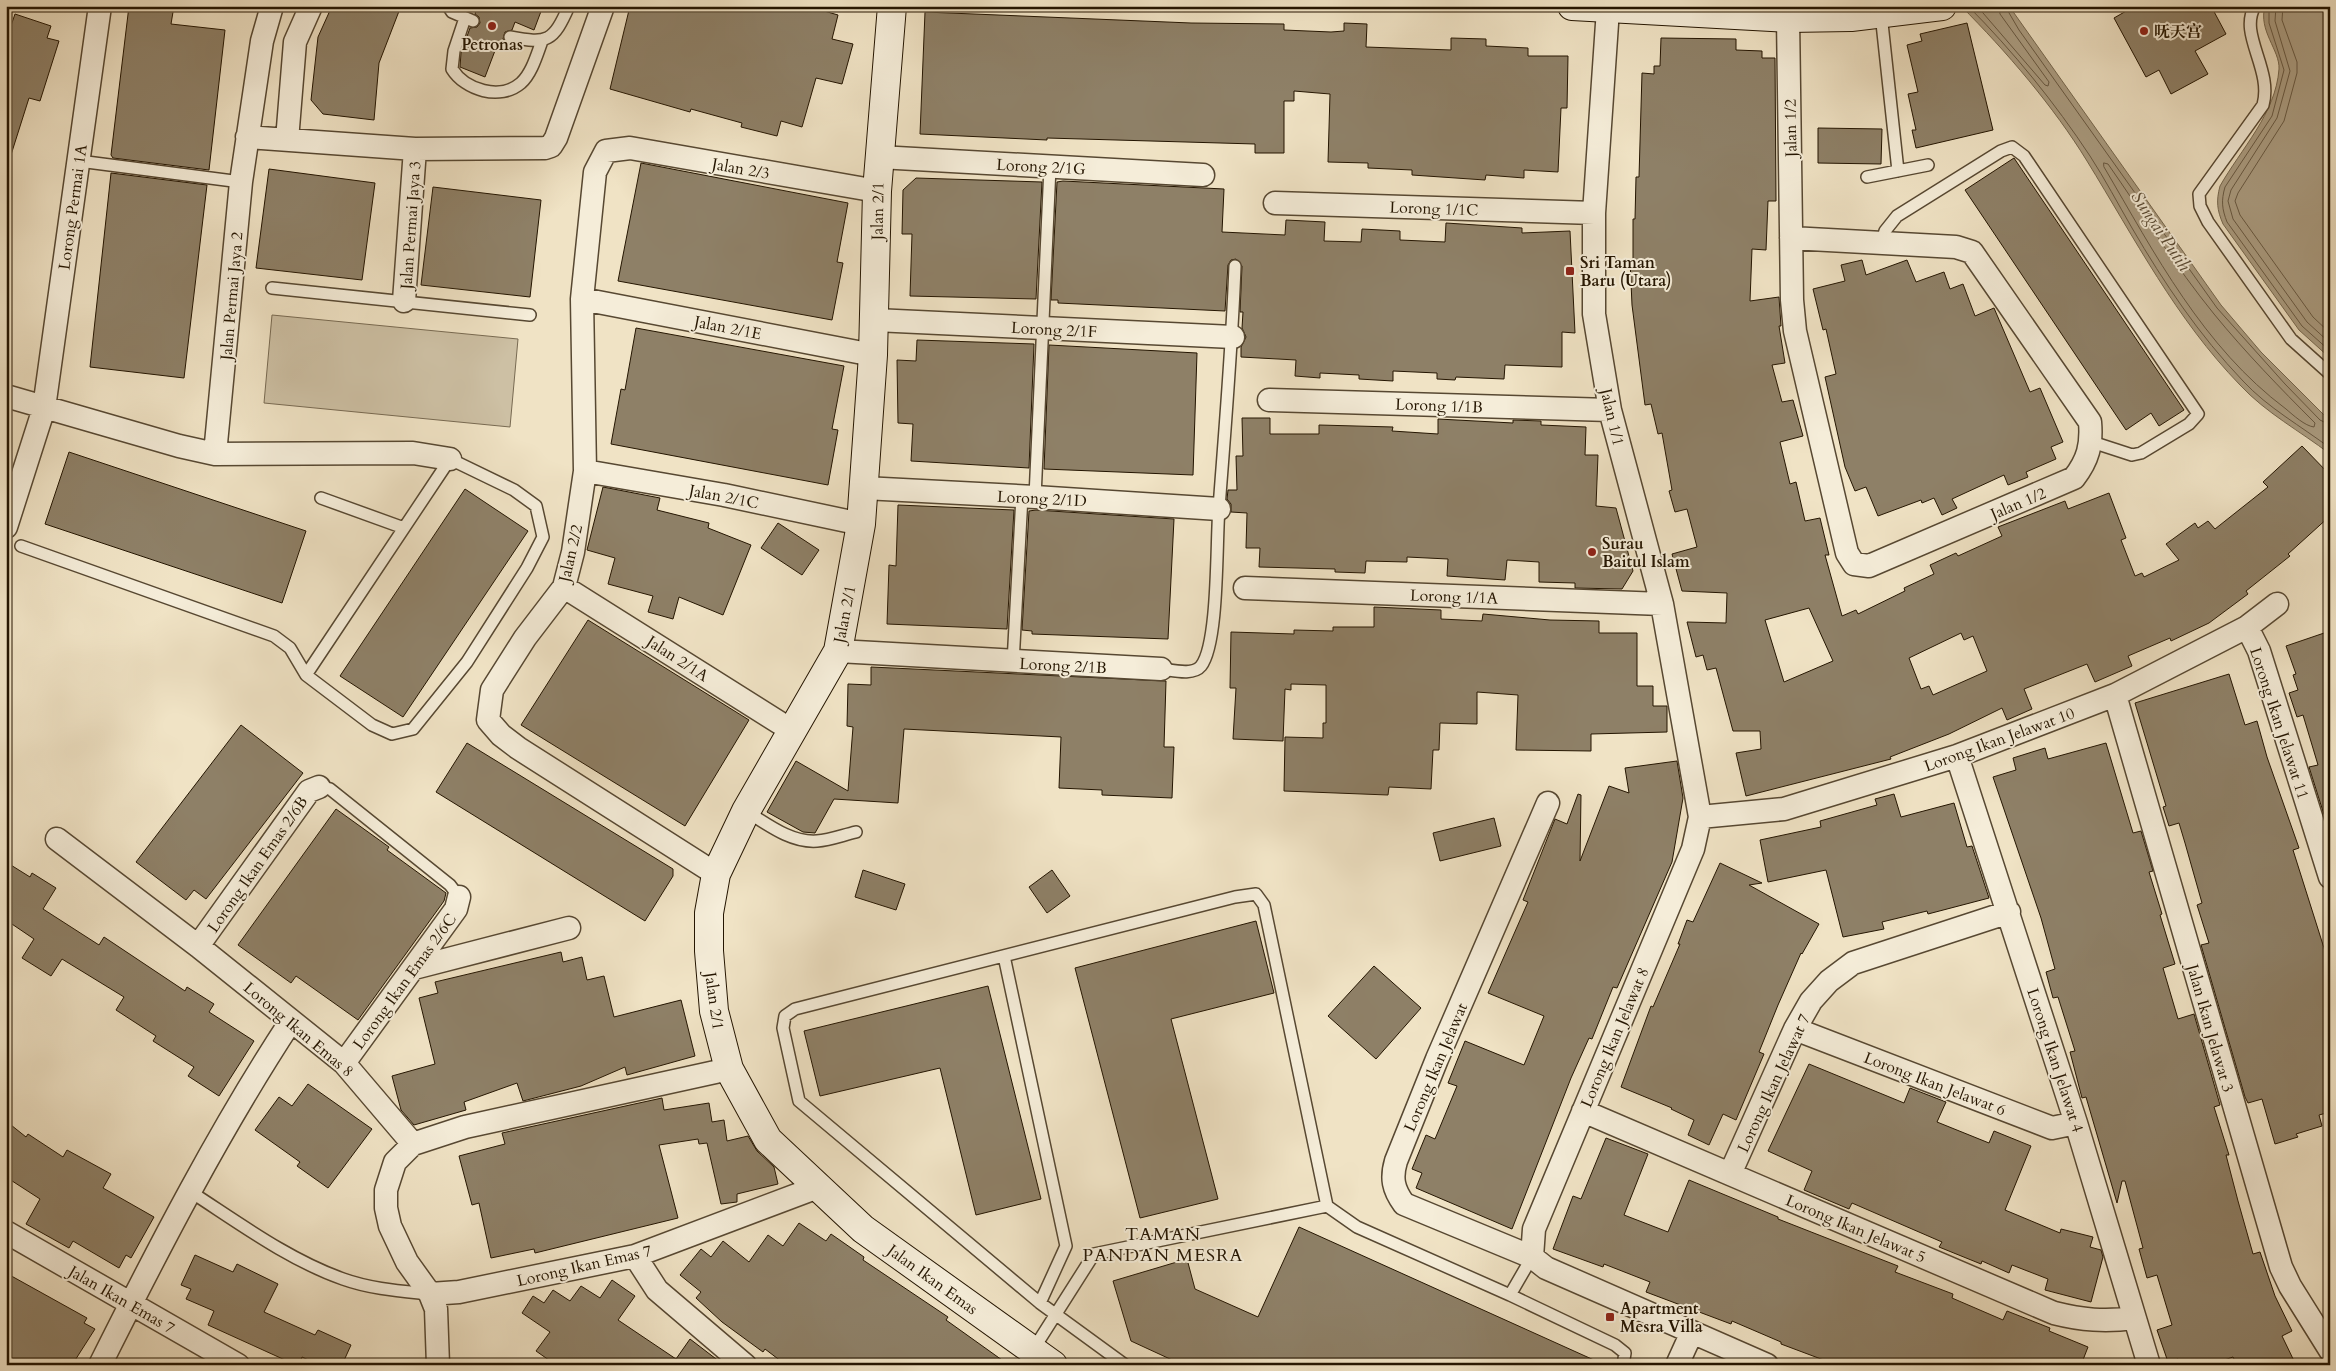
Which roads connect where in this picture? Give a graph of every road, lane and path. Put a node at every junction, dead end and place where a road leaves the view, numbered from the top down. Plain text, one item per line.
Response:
1 (100, 6) edge
2 (272, 6) edge
3 (311, 6) edge
4 (448, 6) edge
5 (569, 6) edge
6 (603, 6) edge
7 (892, 6) edge
8 (1572, 6) edge
9 (2255, 6) edge
10 (1938, 7) edge
11 (1608, 9) junction
12 (1881, 14) junction
13 (1788, 18) junction
14 (510, 36) dead end
15 (542, 41) junction
16 (247, 137) junction
17 (287, 140) junction
18 (415, 149) junction
19 (606, 151) joint
20 (879, 158) junction
21 (79, 160) junction
22 (1928, 165) dead end
23 (1050, 167) junction
24 (1898, 171) junction
25 (1203, 175) dead end
26 (1867, 177) dead end
27 (241, 182) junction
28 (877, 191) junction
29 (1275, 203) dead end
30 (1594, 213) junction
31 (1791, 238) junction
32 (1882, 242) junction
33 (1235, 266) dead end
34 (272, 288) dead end
35 (582, 299) junction
36 (404, 301) junction
37 (530, 315) dead end
38 (875, 320) junction
39 (1043, 328) junction
40 (1233, 337) junction
41 (874, 355) junction
42 (2330, 374) edge
43 (6, 396) edge
44 (1269, 400) dead end
45 (44, 408) junction
46 (1610, 410) junction
47 (2092, 442) junction
48 (215, 454) junction
49 (450, 458) junction
50 (585, 471) junction
51 (864, 488) junction
52 (1029, 496) junction
53 (321, 498) dead end
54 (1219, 509) junction
55 (861, 524) junction
56 (6, 527) edge
57 (404, 528) junction
58 (21, 546) dead end
59 (564, 587) junction
60 (1246, 588) dead end
61 (1662, 604) junction
62 (2277, 604) dead end
63 (2246, 627) junction
64 (838, 651) junction
65 (1013, 663) junction
66 (1161, 669) joint
67 (306, 675) junction
68 (2115, 695) junction
69 (791, 730) junction
70 (1957, 756) junction
71 (319, 787) joint
72 (1548, 802) dead end
73 (746, 811) junction
74 (1700, 817) junction
75 (856, 832) dead end
76 (57, 839) dead end
77 (716, 874) junction
78 (2330, 877) edge
79 (459, 897) joint
80 (2009, 912) junction
81 (569, 928) dead end
82 (198, 946) junction
83 (1004, 956) junction
84 (414, 968) junction
85 (291, 1021) junction
86 (1795, 1029) junction
87 (344, 1064) junction
88 (729, 1069) junction
89 (1583, 1110) junction
90 (2076, 1123) junction
91 (413, 1144) junction
92 (1730, 1174) junction
93 (818, 1188) junction
94 (191, 1192) junction
95 (1327, 1206) junction
96 (6, 1232) edge
97 (635, 1256) junction
98 (1532, 1257) junction
99 (430, 1294) junction
100 (1510, 1294) junction
101 (1040, 1303) junction
102 (131, 1304) junction
103 (1055, 1316) junction
104 (2134, 1318) junction
105 (1692, 1332) junction
106 (2330, 1350) edge
107 (1043, 1357) edge
108 (100, 1365) edge
109 (238, 1365) edge
110 (438, 1365) edge
111 (745, 1365) edge
112 (1124, 1365) edge
113 (1623, 1365) edge
114 (1677, 1365) edge
115 (1767, 1365) edge
116 (2149, 1365) edge

1 - 21 street, Lorong Permai 1A
2 - 16 street, Jalan Permai Jaya 2
3 - 17 street
4 - 15 lane
5 - 15 lane
6 - 18 street
7 - 20 street, Jalan 2/1
8 - 11 street
9 - 42 lane
10 - 12 street
11 - 13 street
11 - 30 street, Jalan 1/1
12 - 13 street
12 - 24 lane
13 - 31 street, Jalan 1/2
14 - 15 lane
16 - 17 street
16 - 27 street, Jalan Permai Jaya 2
17 - 18 street
18 - 36 street, Jalan Permai Jaya 3
19 - 28 street, Jalan 2/3
19 - 35 street, Jalan 2/2
20 - 23 street, Lorong 2/1G
20 - 28 street, Jalan 2/1
21 - 27 lane
21 - 45 street, Lorong Permai 1A
22 - 24 lane
23 - 25 street, Lorong 2/1G
23 - 39 lane
24 - 26 lane
27 - 48 street, Jalan Permai Jaya 2
28 - 38 street, Jalan 2/1
29 - 30 street, Lorong 1/1C
30 - 46 street, Jalan 1/1
31 - 32 street
31 - 47 street, Jalan 1/2
32 - 47 street
32 - 47 lane
33 - 40 lane, Lorong 2/1B
34 - 36 lane
35 - 41 street, Jalan 2/1E
35 - 50 street, Jalan 2/2
36 - 37 lane
38 - 39 street, Lorong 2/1F
38 - 41 street, Jalan 2/1
39 - 40 street, Lorong 2/1F
39 - 52 lane
40 - 54 lane, Lorong 2/1B
41 - 51 street, Jalan 2/1
43 - 45 street
44 - 46 street, Lorong 1/1B
45 - 48 street
45 - 56 street, Lorong Permai 1A
46 - 61 street, Jalan 1/1
48 - 49 street
49 - 57 lane
49 - 67 lane
50 - 55 street, Jalan 2/1C
50 - 59 street, Jalan 2/2
51 - 52 street, Lorong 2/1D
51 - 55 street, Jalan 2/1
52 - 54 street, Lorong 2/1D
52 - 65 lane
53 - 57 lane
54 - 66 lane, Lorong 2/1B
55 - 64 street, Jalan 2/1
57 - 67 lane
58 - 67 lane
59 - 69 street, Jalan 2/1A
59 - 77 street, Jalan 2/2
60 - 61 street, Lorong 1/1A
61 - 74 street, Jalan 1/1
62 - 63 street, Lorong Ikan Jelawat 10
63 - 68 street, Lorong Ikan Jelawat 10
63 - 78 street, Lorong Ikan Jelawat 11
64 - 65 street, Lorong 2/1B
64 - 69 street, Jalan 2/1
65 - 66 street, Lorong 2/1B
68 - 70 street, Lorong Ikan Jelawat 10
68 - 106 street, Jalan Ikan Jelawat 3
69 - 73 street, Jalan 2/1
70 - 74 street, Lorong Ikan Jelawat 10
70 - 80 street, Lorong Ikan Jelawat 4
71 - 79 lane
71 - 82 street, Lorong Ikan Emas 2/6B
72 - 98 street, Lorong Ikan Jelawat
73 - 75 lane
73 - 77 street, Jalan 2/1
74 - 89 street, Lorong Ikan Jelawat 8
76 - 82 street, Lorong Ikan Emas 8
77 - 88 street, Jalan 2/1
79 - 84 street, Lorong Ikan Emas 2/6C
80 - 86 street, Lorong Ikan Jelawat 7
80 - 90 street, Lorong Ikan Jelawat 4
81 - 84 street
82 - 85 street, Lorong Ikan Emas 8
83 - 95 lane
83 - 101 lane
83 - 101 lane
84 - 87 street, Lorong Ikan Emas 2/6C
85 - 87 street, Lorong Ikan Emas 8
85 - 94 street
86 - 90 street, Lorong Ikan Jelawat 6
86 - 92 street, Lorong Ikan Jelawat 7
87 - 91 street, Lorong Ikan Emas 8
88 - 91 street
88 - 93 street, Jalan 2/1
89 - 92 street, Lorong Ikan Jelawat 5
89 - 98 street, Lorong Ikan Jelawat 8
90 - 104 street, Lorong Ikan Jelawat 4
91 - 99 street
92 - 104 street, Lorong Ikan Jelawat 5
93 - 97 street, Lorong Ikan Emas 7
93 - 107 street, Jalan Ikan Emas
94 - 99 lane
94 - 102 street
95 - 100 lane
95 - 103 lane
96 - 102 street, Jalan Ikan Emas 7
97 - 99 street, Lorong Ikan Emas 7
97 - 111 street
98 - 100 lane
98 - 105 street, Lorong Ikan Jelawat
99 - 110 street
100 - 113 lane
101 - 103 lane
102 - 108 street
102 - 109 street, Jalan Ikan Emas 7
103 - 107 lane
103 - 112 lane
104 - 116 street, Lorong Ikan Jelawat 4
105 - 114 street
105 - 115 street, Lorong Ikan Jelawat

